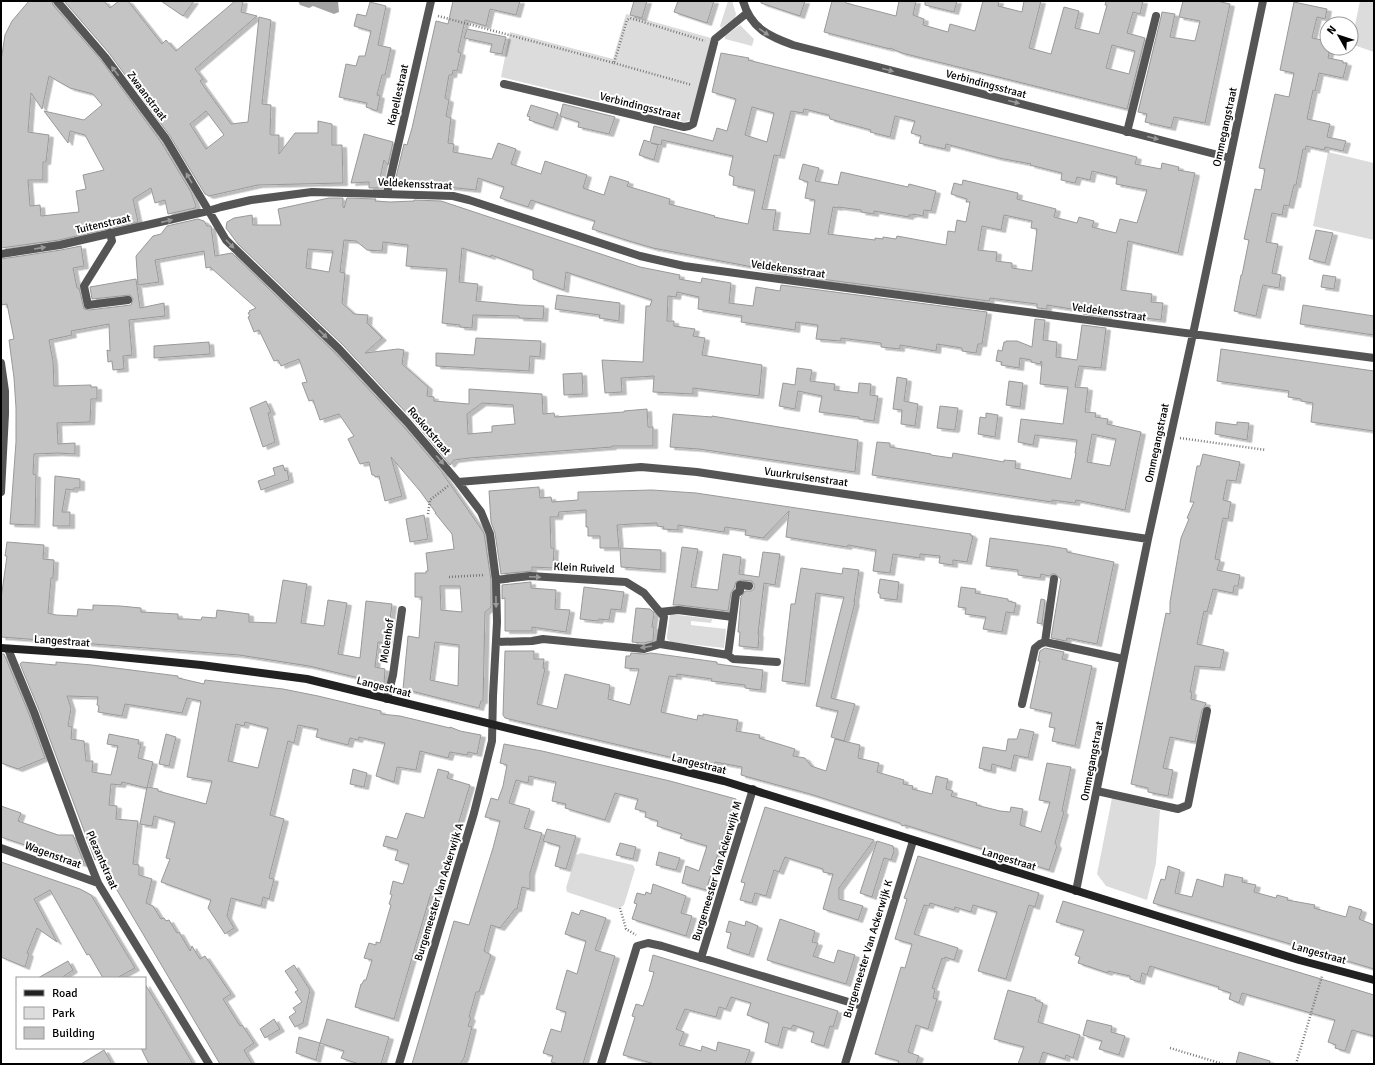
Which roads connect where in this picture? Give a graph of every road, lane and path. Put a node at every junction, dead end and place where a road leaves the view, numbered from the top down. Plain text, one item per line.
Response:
1 (57, 1) edge
2 (431, 1) edge
3 (743, 1) edge
4 (1263, 1) edge
5 (747, 13) junction
6 (428, 14) junction
7 (1156, 16) dead end
8 (713, 44) junction
9 (614, 63) junction
10 (705, 78) junction
11 (504, 84) dead end
12 (1127, 132) junction
13 (1230, 158) junction
14 (387, 193) junction
15 (208, 211) junction
16 (110, 234) junction
17 (1, 254) edge
18 (128, 300) dead end
19 (1193, 334) junction
20 (1374, 358) edge
21 (1, 363) edge
22 (1170, 436) junction
23 (1266, 450) dead end
24 (457, 480) junction
25 (1, 492) edge
26 (428, 514) dead end
27 (1148, 539) junction
28 (496, 576) junction
29 (449, 577) dead end
30 (1054, 579) dead end
31 (749, 586) dead end
32 (402, 610) dead end
33 (660, 612) junction
34 (733, 617) junction
35 (496, 642) junction
36 (1046, 642) junction
37 (660, 644) junction
38 (5, 648) edge
39 (728, 655) junction
40 (1123, 660) junction
41 (778, 662) dead end
42 (387, 699) junction
43 (1022, 704) dead end
44 (1207, 711) dead end
45 (493, 725) junction
46 (753, 789) junction
47 (1097, 791) junction
48 (913, 841) junction
49 (1, 848) edge
50 (98, 883) junction
51 (1076, 891) junction
52 (620, 908) dead end
53 (637, 946) junction
54 (701, 958) junction
55 (1324, 966) junction
56 (1374, 980) edge
57 (862, 1006) junction
58 (1170, 1048) dead end
59 (209, 1064) edge
60 (398, 1064) edge
61 (601, 1064) edge
62 (845, 1064) edge
63 (1223, 1064) edge
64 (1296, 1064) edge

15 -> 1 street, Zwaanstraat
2 - 6 street, Kapellestraat
3 - 5 street, Verbindingsstraat
4 - 13 street, Ommegangstraat
5 - 8 street, Verbindingsstraat
5 -> 12 street, Verbindingsstraat
6 - 9 path
6 - 14 street, Kapellestraat
7 - 12 street
8 - 9 path
8 - 10 street, Verbindingsstraat
9 - 10 path
10 - 11 street, Verbindingsstraat
12 -> 13 street, Verbindingsstraat
13 - 19 street, Ommegangstraat
14 - 15 street, Veldekensstraat
14 - 19 street, Veldekensstraat
16 -> 15 street, Tuitenstraat
15 -> 24 street, Roskotstraat
17 -> 16 street, Tuitenstraat
16 - 18 street
19 - 20 street, Veldekensstraat
19 - 22 street, Ommegangstraat
21 - 25 street
22 - 23 path
22 - 27 street, Ommegangstraat
24 - 26 path
24 - 27 street, Vuurkruisenstraat
24 - 28 street, Roskotstraat
27 - 40 street, Ommegangstraat
28 - 29 path
28 -> 33 street, Klein Ruiveld
28 -> 35 street, Roskotstraat
30 - 36 street
31 - 34 street
32 - 42 street, Molenhof
33 - 34 street
33 - 37 street
34 - 39 street
37 -> 35 street
35 - 45 street, Roskotstraat
36 - 40 street
36 - 43 street
37 - 39 street
38 - 42 street, Langestraat
38 - 50 street, Plezantstraat
39 - 41 street
40 - 47 street, Ommegangstraat
42 - 45 street, Langestraat
44 - 47 street
45 - 46 street, Langestraat
45 - 60 street, Burgemeester Van Ackerwijk A
46 - 48 street, Langestraat
46 - 54 street, Burgemeester Van Ackerwijk M
47 - 51 street, Ommegangstraat
48 - 51 street, Langestraat
48 - 57 street, Burgemeester Van Ackerwijk K
49 - 50 street, Wagenstraat
50 - 59 street, Plezantstraat
51 - 55 street, Langestraat
52 - 53 path
53 - 54 street
53 - 61 street
54 - 57 street
55 - 56 street, Langestraat
55 - 64 path
57 - 62 street, Burgemeester Van Ackerwijk K
58 - 63 path

